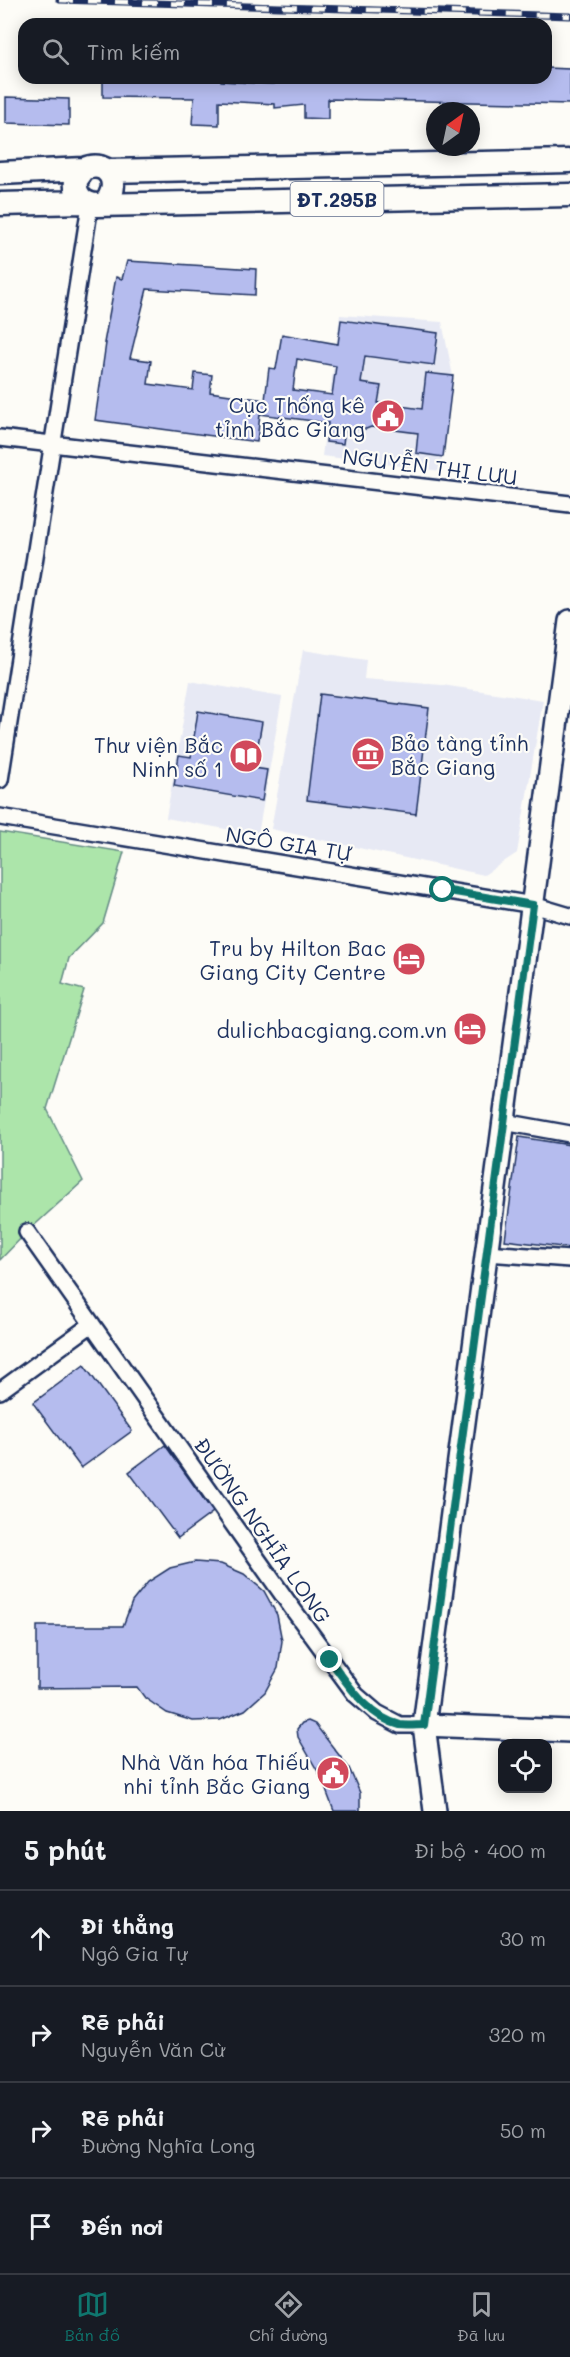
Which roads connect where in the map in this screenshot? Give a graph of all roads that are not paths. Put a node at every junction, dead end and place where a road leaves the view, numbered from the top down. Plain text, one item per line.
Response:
1 (570, 161) edge
2 (84, 169) junction
3 (107, 171) junction
4 (0, 172) edge
5 (570, 195) edge
6 (93, 203) junction
7 (0, 204) edge
8 (0, 438) edge
9 (51, 443) junction
10 (570, 504) edge
11 (570, 621) edge
12 (0, 780) edge
13 (0, 817) edge
14 (533, 905) junction
15 (570, 916) edge
16 (504, 1122) junction
17 (570, 1134) edge
18 (27, 1232) dead end
19 (487, 1253) junction
20 (570, 1259) edge
21 (92, 1324) junction
22 (0, 1390) edge
23 (424, 1725) junction
24 (570, 1731) edge
25 (435, 1811) edge

1 - 3 main road, ĐT.295B
2 - 3 main road, ĐT.295B
2 - 4 main road, ĐT.295B
2 - 6 main road
3 - 6 main road
5 - 6 main road, ĐT.295B
6 - 7 main road, ĐT.295B
6 - 9 street
8 - 9 street, NGUYỄN THỊ LƯU
9 - 10 street, NGUYỄN THỊ LƯU
9 - 12 street
11 - 14 street
13 - 14 street, NGÔ GIA TỰ
14 - 15 street, NGÔ GIA TỰ
14 - 16 street
16 - 17 street
16 - 19 street
18 - 21 street, ĐƯỜNG NGHĨA LONG
19 - 20 street
19 - 23 street
21 - 22 street
21 - 23 street, ĐƯỜNG NGHĨA LONG
23 - 24 street
23 - 25 street

